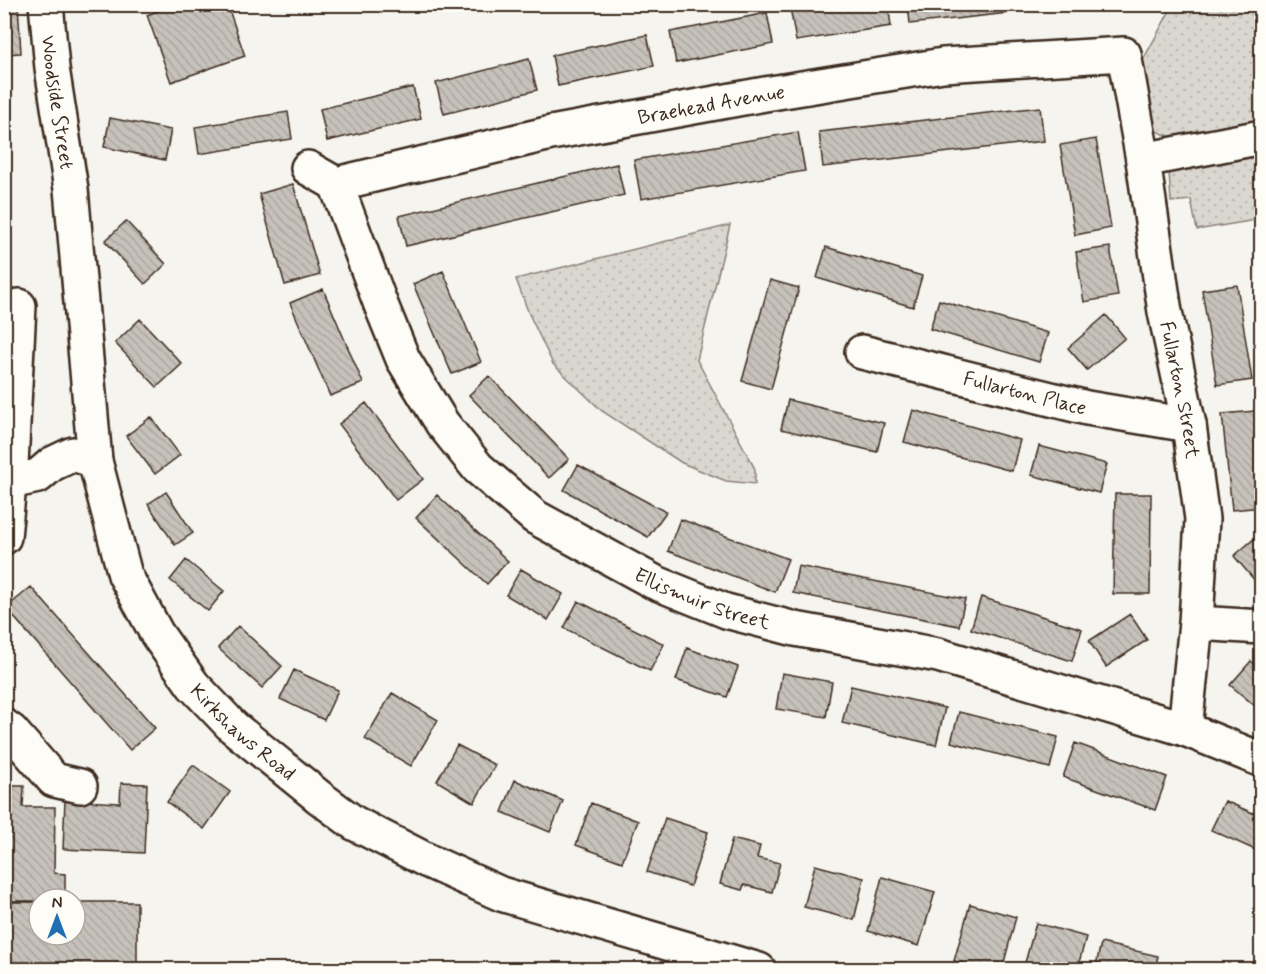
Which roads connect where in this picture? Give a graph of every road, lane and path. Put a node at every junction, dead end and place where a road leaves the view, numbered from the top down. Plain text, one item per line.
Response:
1 (46, 4) edge
2 (1124, 54) joint
3 (1262, 137) edge
4 (1143, 160) junction
5 (308, 168) dead end
6 (336, 184) junction
7 (71, 201) joint
8 (19, 306) dead end
9 (862, 352) dead end
10 (1189, 425) junction
11 (95, 461) junction
12 (10, 482) junction
13 (4, 537) edge
14 (1196, 623) junction
15 (1262, 627) edge
16 (4, 726) edge
17 (1185, 729) junction
18 (1262, 760) edge
19 (80, 786) dead end
20 (759, 969) edge

1 - 7 street, Woodside Street
2 - 4 street, Fullarton Street
2 - 6 street, Braehead Avenue
3 - 4 street
4 - 10 street, Fullarton Street
5 - 6 street
6 - 17 street, Ellismuir Street
7 - 11 street, Kirkshaws Road
8 - 12 street
9 - 10 street, Fullarton Place
10 - 14 street, Fullarton Street
11 - 12 street
11 - 20 street, Kirkshaws Road
12 - 13 street
14 - 15 street
14 - 17 street, Fullarton Street
16 - 19 street
17 - 18 street, Ellismuir Street

